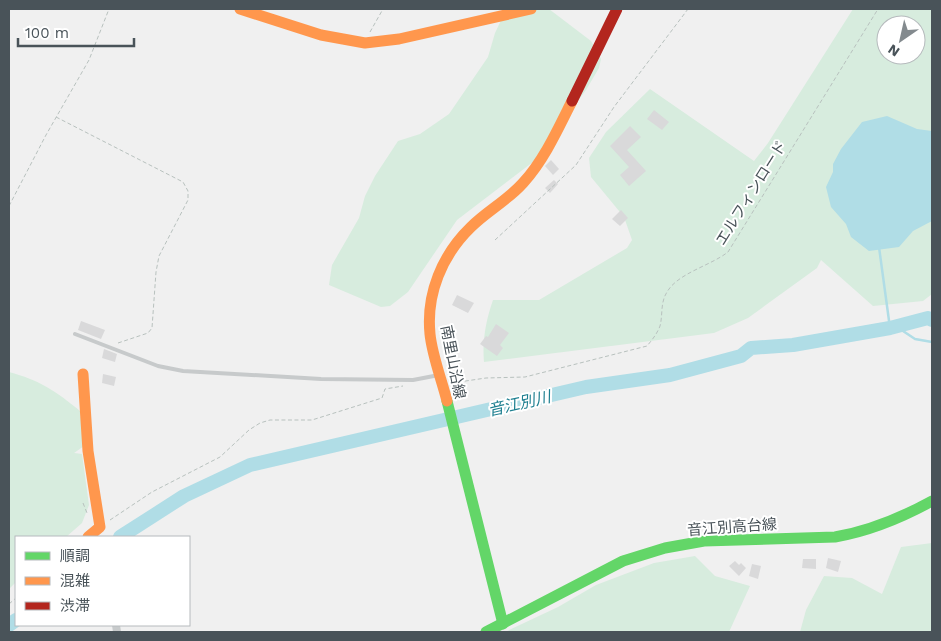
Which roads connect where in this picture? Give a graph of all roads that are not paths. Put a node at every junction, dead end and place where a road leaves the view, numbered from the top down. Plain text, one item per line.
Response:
1 (240, 9) edge
2 (531, 9) edge
3 (617, 9) edge
4 (74, 334) dead end
5 (83, 374) dead end
6 (440, 380) junction
7 (932, 501) edge
8 (89, 536) edge
9 (503, 624) junction
10 (486, 632) edge

1 - 2 street
3 - 6 street, 南里山沿線
4 - 6 lane
5 - 8 street
6 - 9 street, 南里山沿線
7 - 9 street, 音江別高台線
9 - 10 street, 音江別高台線

